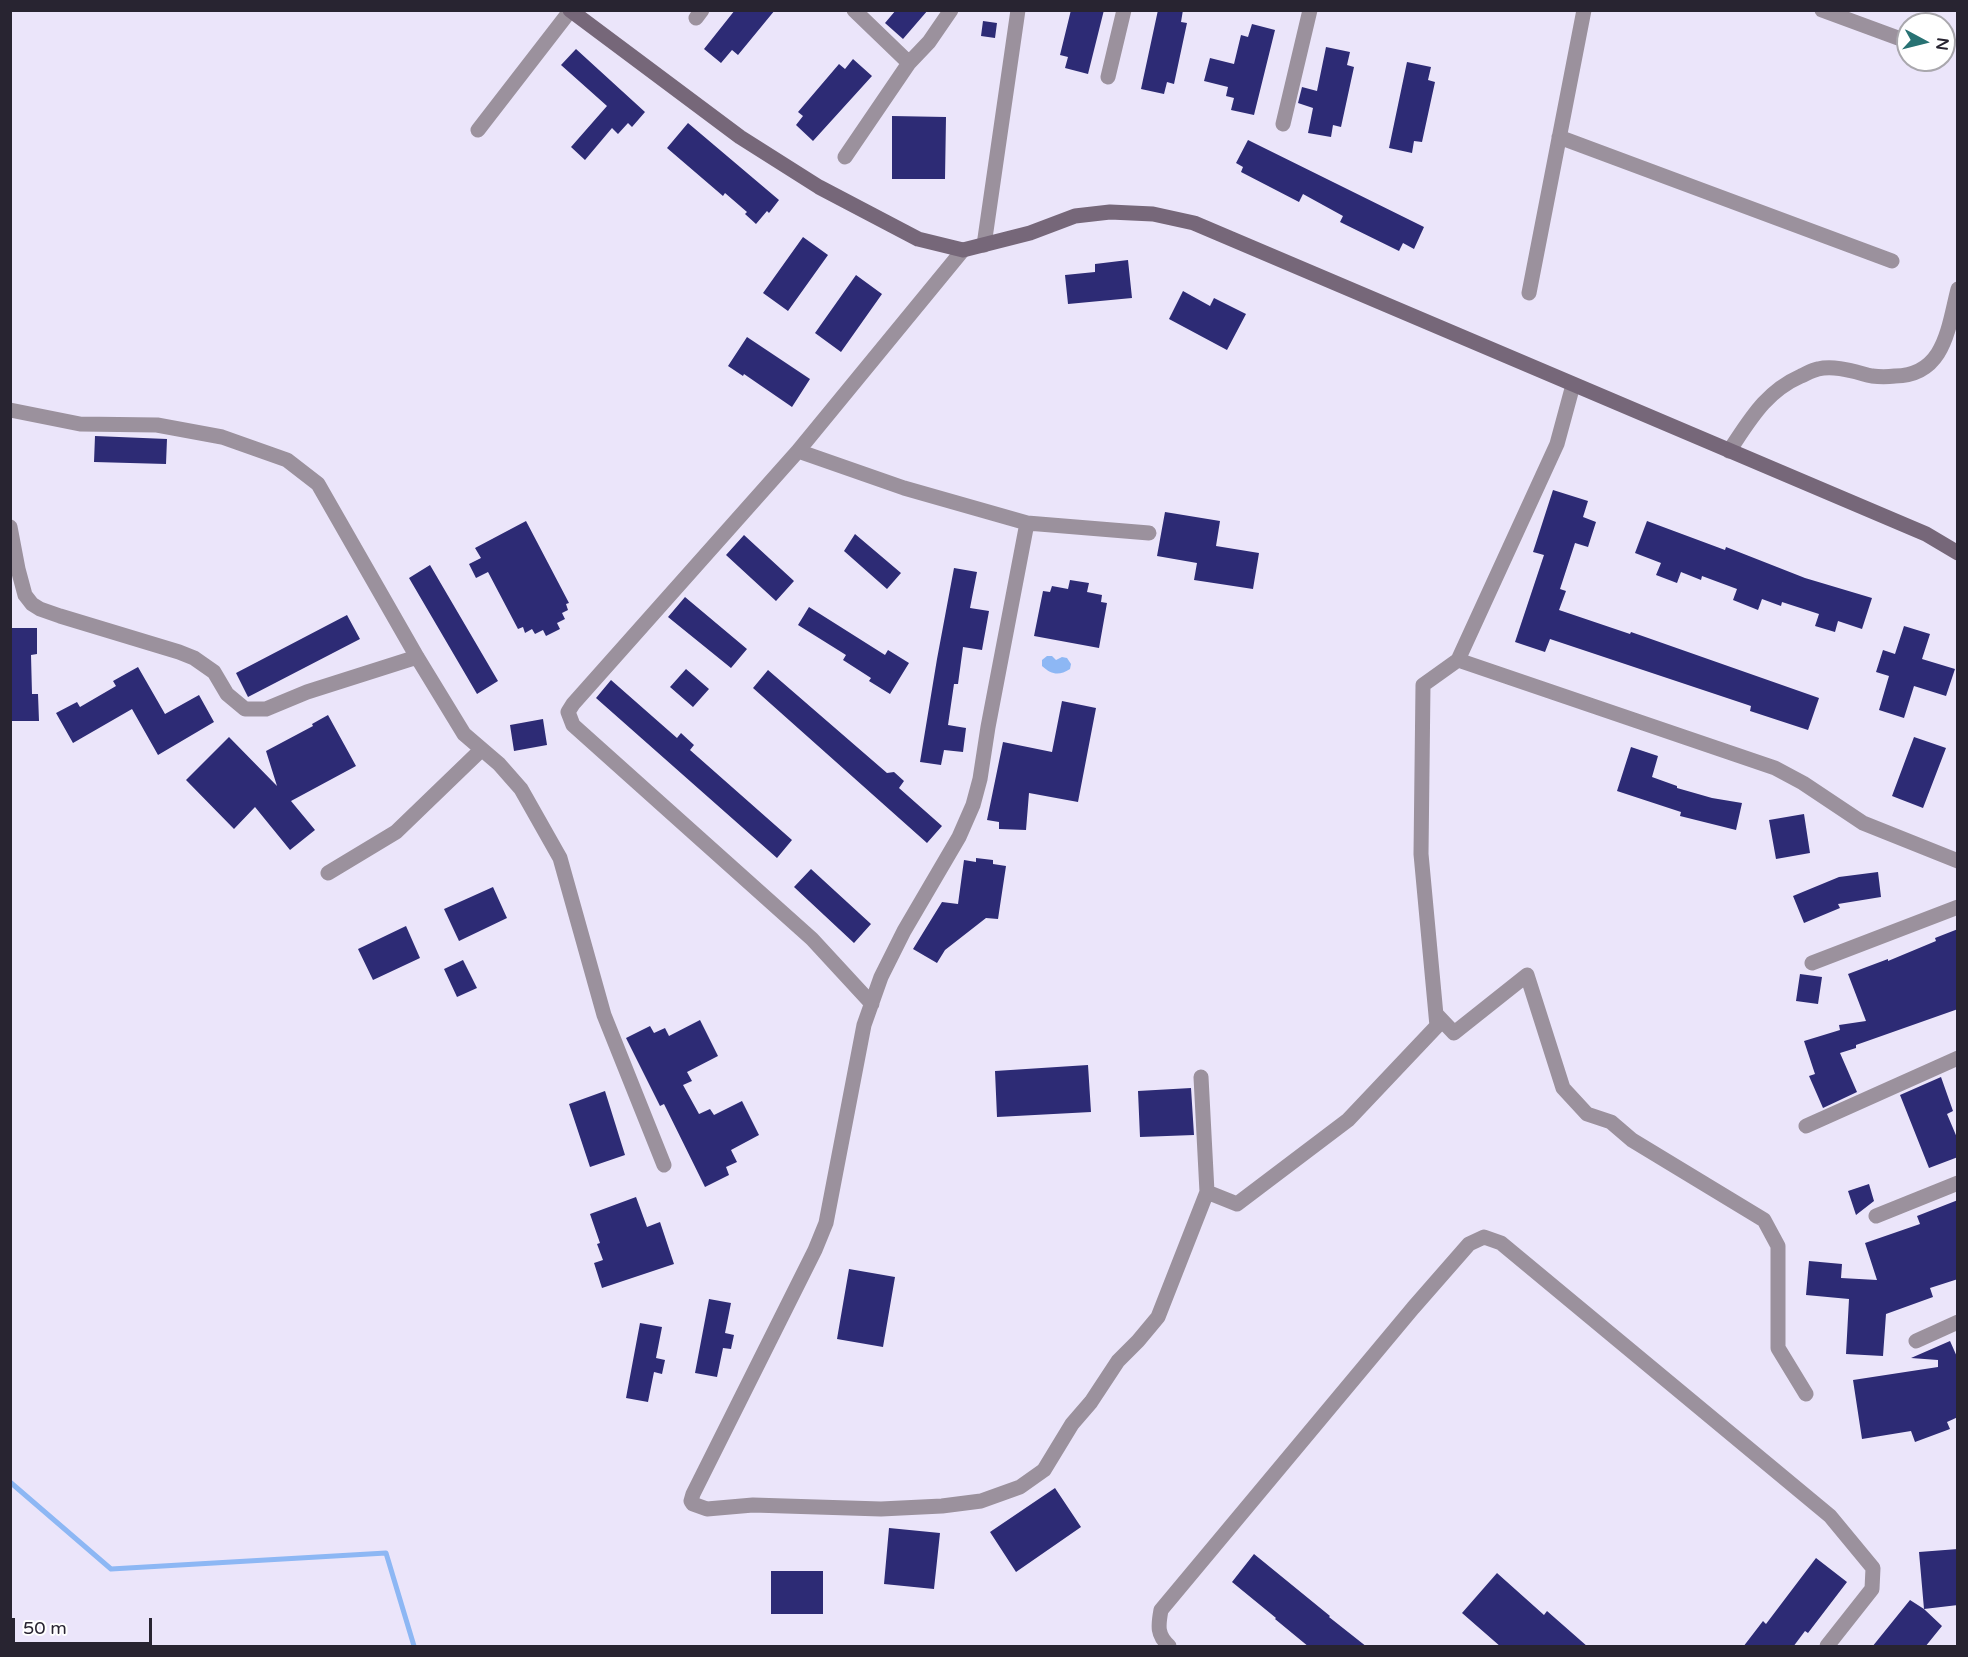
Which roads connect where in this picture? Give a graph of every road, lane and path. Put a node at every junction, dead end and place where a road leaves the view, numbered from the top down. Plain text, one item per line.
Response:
1 (854, 10) edge
2 (951, 10) edge
3 (1018, 10) edge
4 (1124, 10) edge
5 (1310, 10) edge
6 (1584, 10) edge
7 (1822, 10) edge
8 (570, 11) edge
9 (1896, 37) edge
10 (909, 63) junction
11 (1108, 77) dead end
12 (1283, 124) dead end
13 (478, 130) dead end
14 (1559, 137) junction
15 (845, 157) dead end
16 (984, 244) junction
17 (963, 250) junction
18 (1892, 261) dead end
19 (1958, 289) edge
20 (1529, 293) dead end
21 (1574, 385) junction
22 (10, 410) edge
23 (798, 451) junction
24 (1729, 451) junction
25 (1028, 523) junction
26 (10, 527) edge
27 (1149, 533) dead end
28 (1958, 553) edge
29 (417, 657) junction
30 (1458, 660) junction
31 (481, 750) junction
32 (1958, 861) edge
33 (328, 873) dead end
34 (1958, 907) edge
35 (1812, 963) dead end
36 (872, 1004) junction
37 (1436, 1014) junction
38 (1958, 1058) edge
39 (1201, 1077) dead end
40 (1806, 1126) dead end
41 (664, 1165) dead end
42 (1958, 1183) edge
43 (1207, 1192) junction
44 (1876, 1216) dead end
45 (1958, 1322) edge
46 (1916, 1341) dead end
47 (1806, 1394) dead end
48 (1169, 1647) edge
49 (1827, 1647) edge

1 - 10 street
2 - 10 street
3 - 16 street
4 - 11 street
5 - 12 street
6 - 14 street
7 - 9 street
8 - 13 street
8 - 17 main road
10 - 15 street
14 - 18 street
14 - 20 street
16 - 17 main road
16 - 21 main road
17 - 23 street
19 - 24 street
21 - 24 main road
21 - 30 street
22 - 29 street
23 - 25 street
23 - 36 street
24 - 28 main road
25 - 27 street
25 - 36 street
26 - 29 street
29 - 31 street
30 - 32 street
30 - 37 street
31 - 33 street
31 - 41 street
34 - 35 street
36 - 43 street
37 - 43 street
37 - 47 street
38 - 40 street
39 - 43 street
42 - 44 street
45 - 46 street
48 - 49 street

